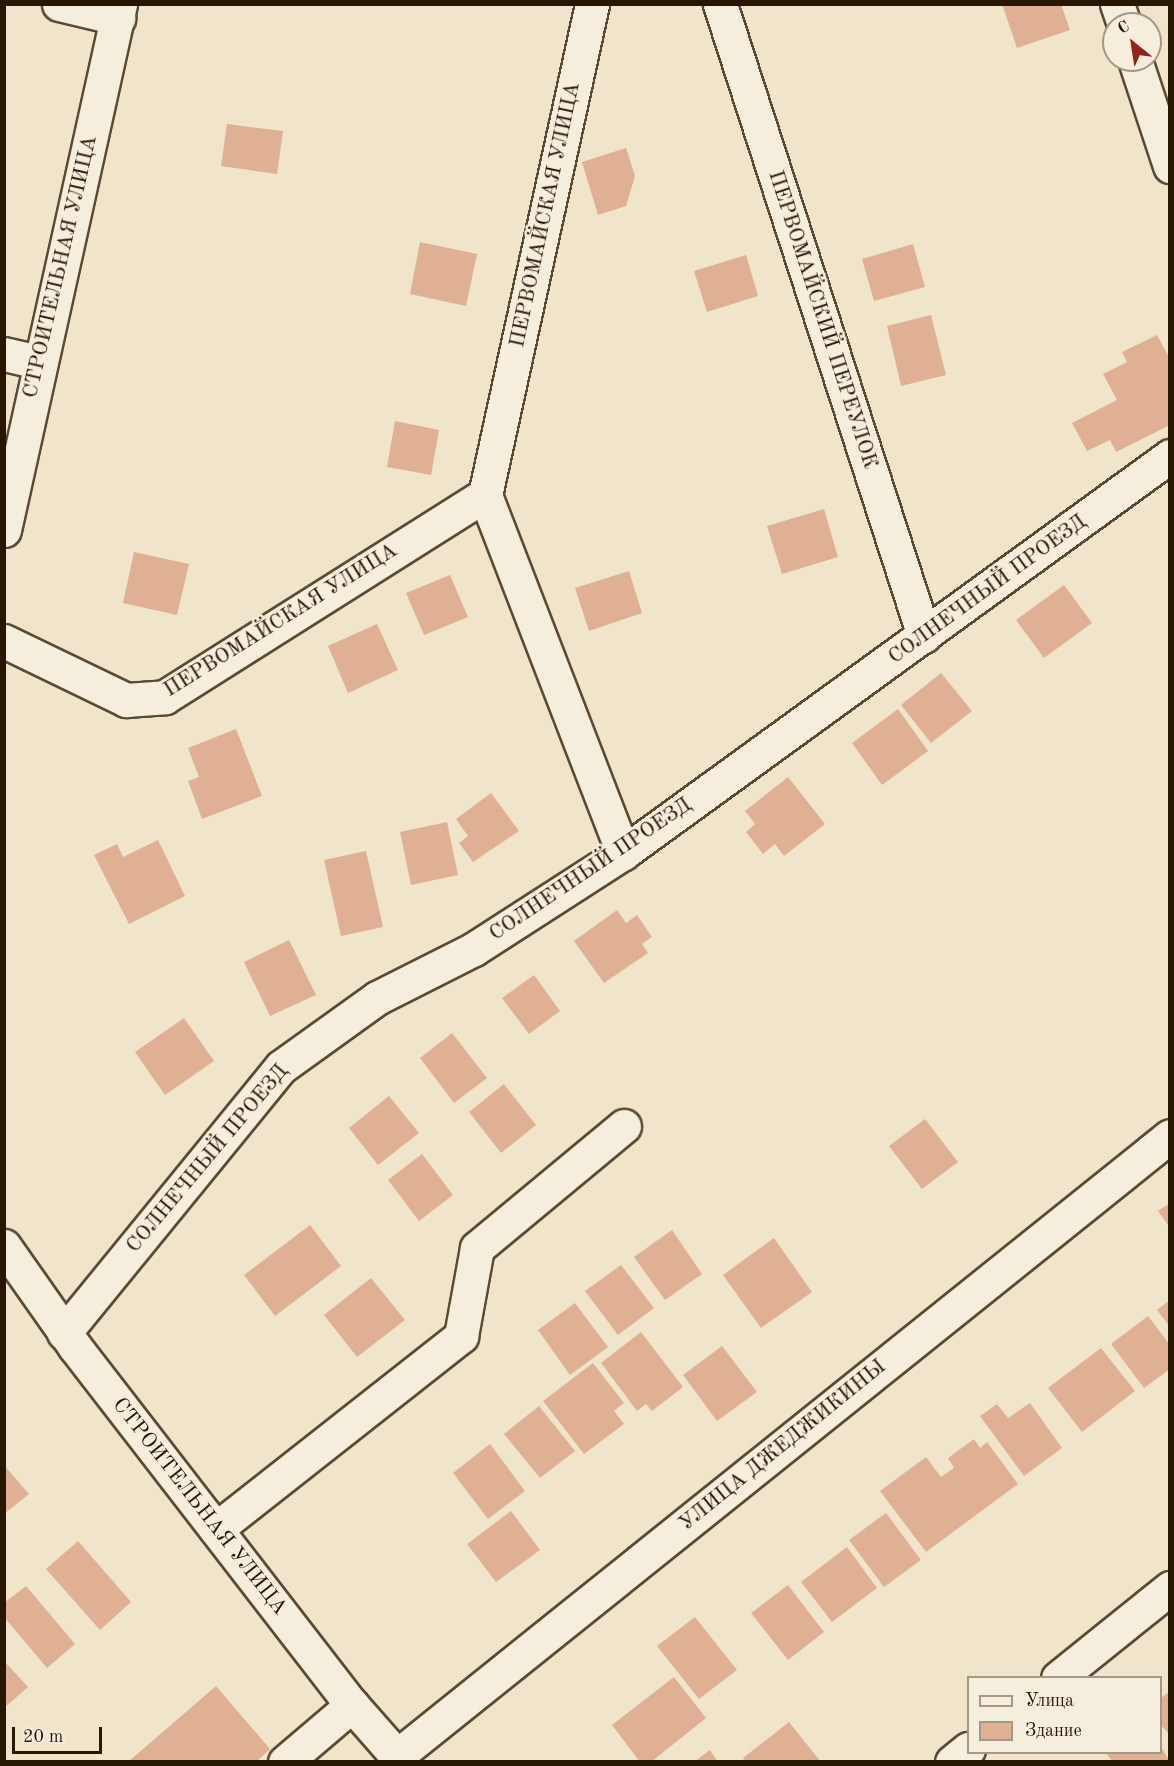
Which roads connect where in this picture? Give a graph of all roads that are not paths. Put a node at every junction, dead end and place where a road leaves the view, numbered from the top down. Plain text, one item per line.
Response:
1 (59, 4) edge
2 (720, 4) edge
3 (591, 5) edge
4 (119, 11) edge
5 (1139, 72) edge
6 (1170, 166) edge
7 (4, 354) edge
8 (39, 362) junction
9 (1170, 456) edge
10 (484, 495) junction
11 (4, 530) edge
12 (924, 636) junction
13 (4, 641) edge
14 (623, 853) junction
15 (624, 1126) dead end
16 (1170, 1136) edge
17 (4, 1246) edge
18 (64, 1333) junction
19 (216, 1529) junction
20 (1170, 1588) edge
21 (1059, 1676) edge
22 (352, 1705) junction
23 (967, 1750) edge
24 (399, 1759) edge
25 (285, 1761) edge
26 (952, 1761) edge

1 - 4 street
2 - 12 street, ПЕРВОМАЙСКИЙ ПЕРЕУЛОК
3 - 10 street, ПЕРВОМАЙСКАЯ УЛИЦА
4 - 8 street, СТРОИТЕЛЬНАЯ УЛИЦА
5 - 6 street
7 - 8 street
8 - 11 street, СТРОИТЕЛЬНАЯ УЛИЦА
9 - 12 street, СОЛНЕЧНЫЙ ПРОЕЗД
10 - 13 street, ПЕРВОМАЙСКАЯ УЛИЦА
10 - 14 street
12 - 14 street, СОЛНЕЧНЫЙ ПРОЕЗД
14 - 18 street, СОЛНЕЧНЫЙ ПРОЕЗД
15 - 19 street
16 - 24 street, УЛИЦА ДЖЕДЖИКИНЫ
17 - 18 street, СТРОИТЕЛЬНАЯ УЛИЦА
18 - 19 street, СТРОИТЕЛЬНАЯ УЛИЦА
19 - 22 street, СТРОИТЕЛЬНАЯ УЛИЦА
20 - 21 street
22 - 24 street, СТРОИТЕЛЬНАЯ УЛИЦА
22 - 25 street
23 - 26 street

